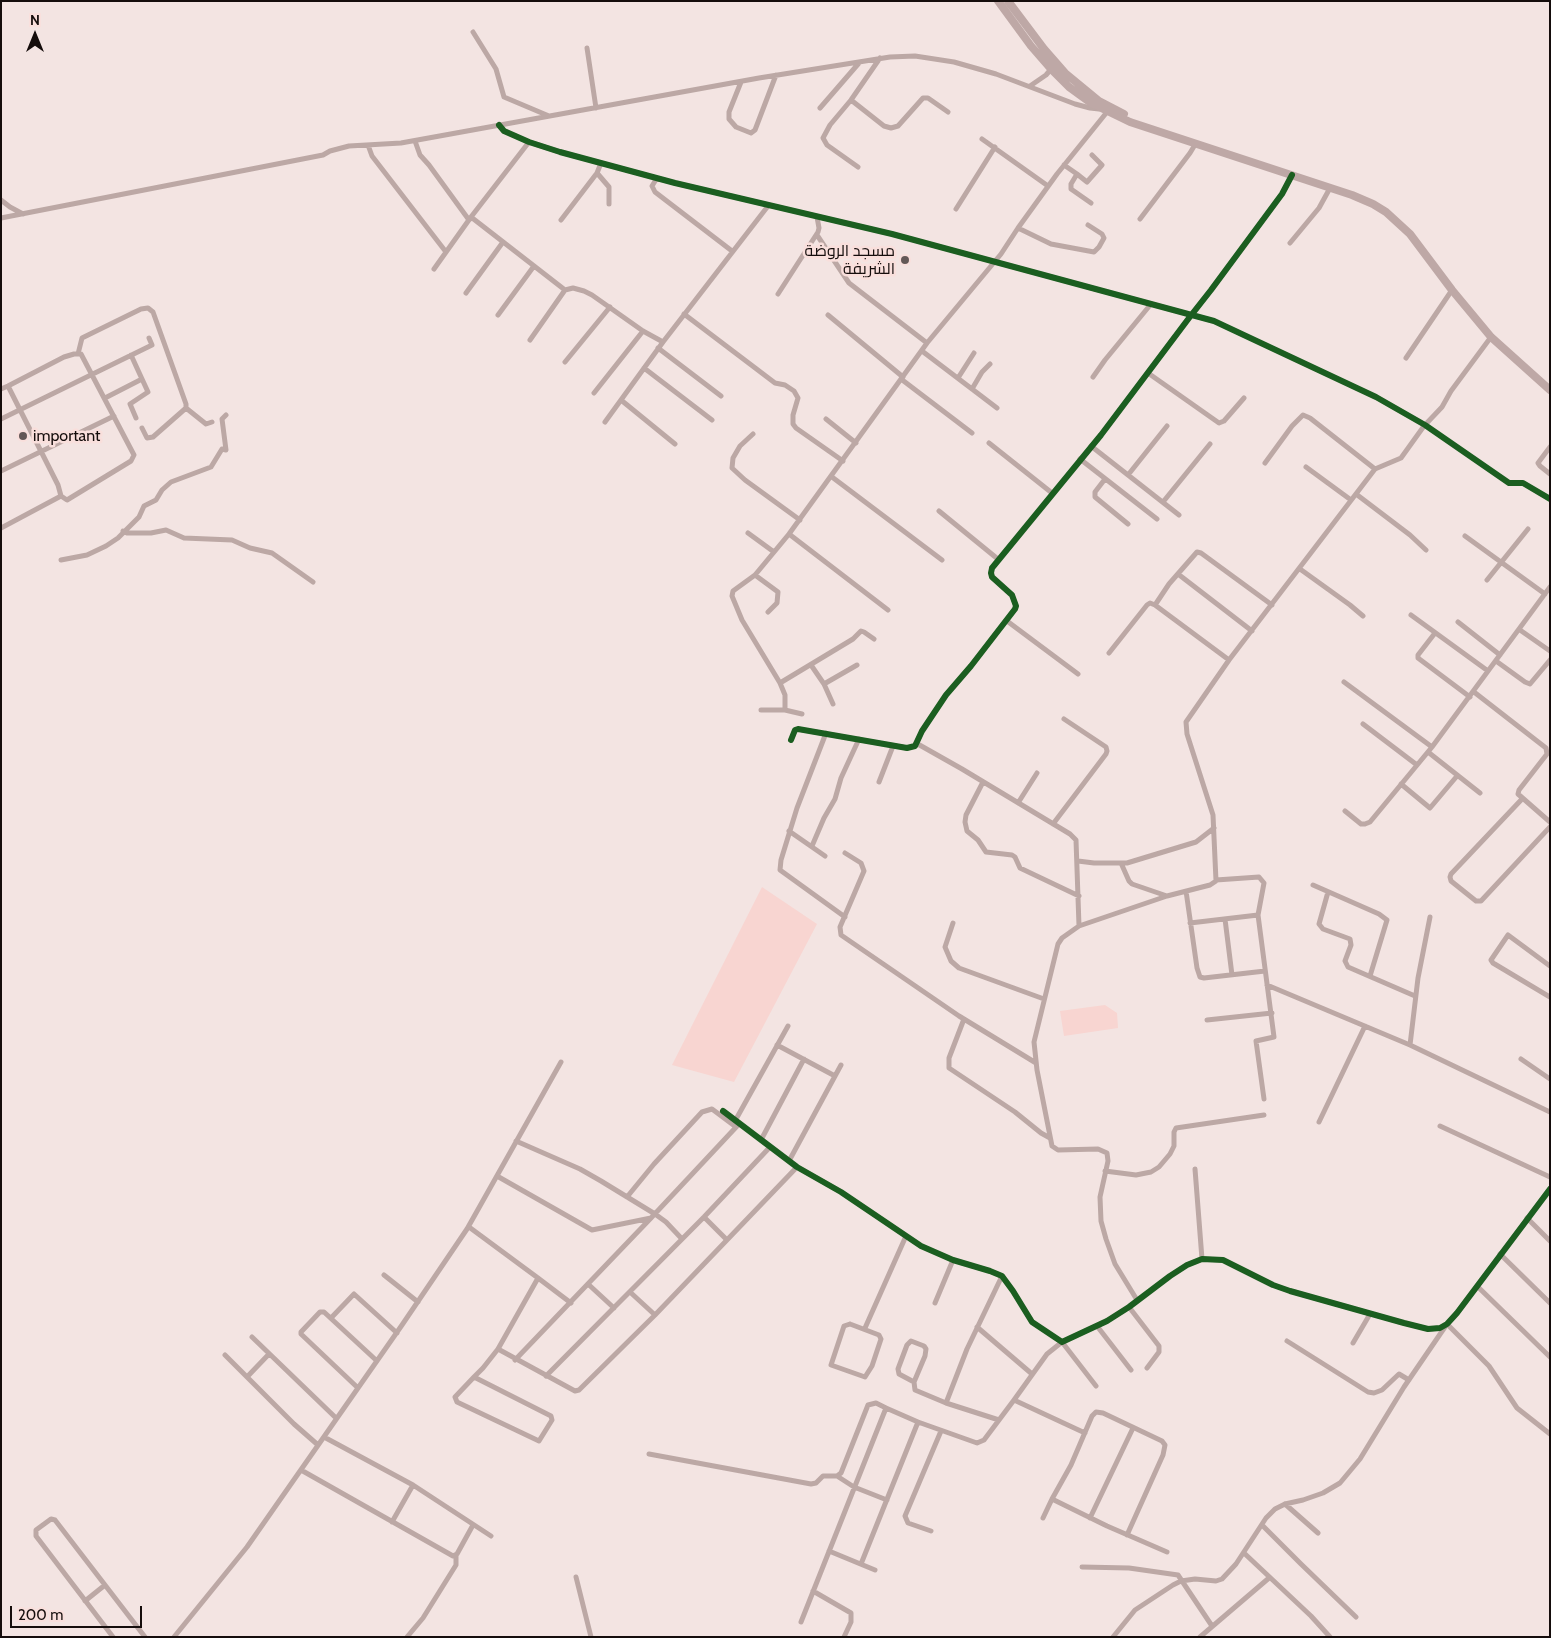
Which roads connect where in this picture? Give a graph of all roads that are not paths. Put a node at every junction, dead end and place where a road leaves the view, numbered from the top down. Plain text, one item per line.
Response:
1 (998, 1) edge
2 (1008, 1) edge
3 (473, 32) dead end
4 (587, 48) dead end
5 (880, 58) junction
6 (859, 62) junction
7 (1054, 66) junction
8 (776, 75) junction
9 (741, 82) junction
10 (1030, 86) junction
11 (851, 100) junction
12 (596, 108) junction
13 (820, 108) dead end
14 (1105, 110) junction
15 (948, 112) dead end
16 (550, 116) junction
17 (499, 125) junction
18 (1143, 126) junction
19 (982, 139) dead end
20 (415, 141) junction
21 (529, 142) junction
22 (1196, 143) junction
23 (368, 145) junction
24 (995, 147) junction
25 (1092, 155) dead end
26 (601, 162) junction
27 (1064, 165) junction
28 (858, 167) dead end
29 (597, 173) junction
30 (1077, 174) junction
31 (1292, 175) junction
32 (657, 178) junction
33 (1048, 186) junction
34 (1330, 188) junction
35 (1, 200) edge
36 (610, 204) dead end
37 (1091, 204) dead end
38 (768, 206) junction
39 (956, 209) dead end
40 (23, 214) junction
41 (817, 217) junction
42 (1, 218) edge
43 (470, 218) junction
44 (1140, 219) dead end
45 (561, 220) dead end
46 (1088, 225) dead end
47 (1018, 228) junction
48 (817, 235) junction
49 (503, 242) junction
50 (1290, 243) dead end
51 (732, 251) junction
52 (446, 252) junction
53 (995, 262) junction
54 (534, 266) junction
55 (434, 270) dead end
56 (565, 290) junction
57 (1452, 290) junction
58 (466, 293) dead end
59 (778, 294) dead end
60 (1151, 304) junction
61 (610, 307) junction
62 (684, 314) junction
63 (498, 315) dead end
64 (828, 315) dead end
65 (1191, 315) junction
66 (643, 331) junction
67 (1491, 337) junction
68 (149, 338) dead end
69 (530, 340) dead end
70 (663, 342) junction
71 (928, 343) junction
72 (658, 348) junction
73 (922, 351) junction
74 (974, 353) dead end
75 (78, 354) junction
76 (131, 356) junction
77 (1406, 358) dead end
78 (565, 362) dead end
79 (990, 364) dead end
80 (644, 368) junction
81 (92, 373) junction
82 (1148, 373) junction
83 (1094, 377) dead end
84 (902, 378) junction
85 (958, 378) junction
86 (142, 379) junction
87 (8, 386) junction
88 (972, 389) junction
89 (1, 390) edge
90 (1550, 390) edge
91 (594, 394) dead end
92 (721, 396) dead end
93 (105, 398) junction
94 (1244, 398) dead end
95 (620, 400) junction
96 (186, 408) junction
97 (997, 408) dead end
98 (20, 410) junction
99 (226, 415) dead end
100 (114, 416) junction
101 (136, 418) dead end
102 (1, 419) edge
103 (826, 419) dead end
104 (712, 420) dead end
105 (212, 422) dead end
106 (605, 422) dead end
107 (1167, 426) dead end
108 (1425, 426) junction
109 (142, 428) dead end
110 (972, 433) dead end
111 (753, 434) dead end
112 (856, 443) junction
113 (675, 444) dead end
114 (989, 444) dead end
115 (1210, 444) dead end
116 (1091, 446) junction
117 (1550, 447) edge
118 (41, 452) junction
119 (1080, 459) junction
120 (843, 461) junction
121 (1265, 463) dead end
122 (1306, 467) dead end
123 (1375, 469) junction
124 (1, 471) edge
125 (1550, 474) edge
126 (1128, 476) junction
127 (832, 477) junction
128 (1106, 479) junction
129 (1052, 493) junction
130 (1356, 494) junction
131 (61, 496) junction
132 (1550, 499) edge
133 (1351, 500) junction
134 (1163, 502) junction
135 (939, 511) dead end
136 (1179, 515) dead end
137 (800, 520) junction
138 (1157, 520) dead end
139 (1128, 524) dead end
140 (1, 528) edge
141 (1528, 529) dead end
142 (123, 531) junction
143 (748, 533) dead end
144 (790, 534) junction
145 (1465, 536) dead end
146 (1426, 550) dead end
147 (774, 552) junction
148 (61, 560) dead end
149 (942, 560) dead end
150 (998, 560) junction
151 (1500, 562) junction
152 (1300, 569) junction
153 (1178, 574) junction
154 (755, 575) junction
155 (1486, 580) dead end
156 (313, 582) dead end
157 (1550, 587) edge
158 (1545, 594) junction
159 (1155, 605) junction
160 (1272, 605) junction
161 (888, 610) dead end
162 (768, 612) dead end
163 (1363, 616) dead end
164 (1411, 616) dead end
165 (1008, 620) junction
166 (1458, 622) dead end
167 (1520, 630) junction
168 (1252, 631) junction
169 (1435, 633) junction
170 (874, 639) dead end
171 (1550, 651) edge
172 (1109, 653) dead end
173 (1500, 655) junction
174 (1229, 660) junction
175 (1550, 660) edge
176 (1496, 661) junction
177 (811, 665) junction
178 (857, 665) dead end
179 (1488, 672) junction
180 (1078, 674) dead end
181 (780, 682) junction
182 (1344, 682) dead end
183 (824, 684) junction
184 (1474, 692) junction
185 (1470, 697) junction
186 (833, 704) dead end
187 (761, 710) dead end
188 (785, 710) junction
189 (802, 714) dead end
190 (1064, 719) dead end
191 (1362, 724) dead end
192 (826, 733) junction
193 (859, 739) junction
194 (790, 740) dead end
195 (916, 743) junction
196 (893, 746) junction
197 (1432, 747) junction
198 (1428, 752) junction
199 (1416, 765) junction
200 (1037, 773) dead end
201 (1457, 776) junction
202 (879, 782) dead end
203 (983, 782) junction
204 (1401, 784) junction
205 (1480, 793) dead end
206 (1522, 799) junction
207 (1018, 803) junction
208 (1344, 811) dead end
209 (1550, 822) edge
210 (1053, 824) junction
211 (1550, 827) edge
212 (1214, 828) junction
213 (789, 831) junction
214 (812, 846) junction
215 (845, 853) dead end
216 (825, 856) dead end
217 (1078, 860) junction
218 (1121, 863) junction
219 (1216, 880) junction
220 (1313, 885) dead end
221 (1186, 891) junction
222 (1328, 892) junction
223 (1078, 896) junction
224 (1167, 896) junction
225 (1258, 915) junction
226 (1430, 917) dead end
227 (845, 918) junction
228 (1225, 918) junction
229 (1190, 922) junction
230 (953, 923) dead end
231 (1079, 926) junction
232 (1550, 966) edge
233 (1265, 971) junction
234 (1232, 975) junction
235 (1370, 976) junction
236 (1267, 986) junction
237 (1550, 988) edge
238 (1548, 995) edge
239 (1416, 996) junction
240 (1044, 999) junction
241 (1272, 1013) junction
242 (964, 1018) junction
243 (1208, 1020) dead end
244 (788, 1026) dead end
245 (1365, 1026) junction
246 (777, 1045) junction
247 (1410, 1045) junction
248 (804, 1059) junction
249 (1522, 1060) dead end
250 (561, 1062) dead end
251 (1036, 1063) junction
252 (841, 1064) dead end
253 (835, 1076) junction
254 (1550, 1079) edge
255 (1264, 1099) dead end
256 (723, 1112) dead end
257 (1550, 1112) edge
258 (1264, 1115) dead end
259 (1319, 1122) dead end
260 (737, 1124) junction
261 (1440, 1126) dead end
262 (1050, 1138) junction
263 (761, 1140) junction
264 (516, 1141) junction
265 (770, 1147) junction
266 (789, 1161) junction
267 (797, 1167) junction
268 (1195, 1169) dead end
269 (1105, 1171) junction
270 (497, 1176) junction
271 (1550, 1177) edge
272 (1550, 1189) edge
273 (627, 1196) junction
274 (653, 1216) junction
275 (704, 1217) junction
276 (1527, 1218) junction
277 (469, 1227) junction
278 (906, 1236) junction
279 (682, 1239) junction
280 (727, 1240) junction
281 (1550, 1241) edge
282 (1500, 1254) junction
283 (1202, 1259) junction
284 (953, 1260) junction
285 (384, 1275) dead end
286 (1002, 1276) junction
287 (538, 1278) junction
288 (588, 1284) junction
289 (1477, 1286) junction
290 (630, 1292) junction
291 (1137, 1300) junction
292 (418, 1302) junction
293 (571, 1303) junction
294 (935, 1303) dead end
295 (1550, 1303) edge
296 (1129, 1307) junction
297 (614, 1308) junction
298 (1370, 1314) junction
299 (655, 1315) junction
300 (331, 1318) junction
301 (1447, 1324) junction
302 (1097, 1326) junction
303 (977, 1327) junction
304 (865, 1328) junction
305 (397, 1333) junction
306 (252, 1337) dead end
307 (1287, 1341) dead end
308 (1062, 1342) junction
309 (1353, 1343) dead end
310 (498, 1349) junction
311 (269, 1354) junction
312 (225, 1355) dead end
313 (1550, 1357) edge
314 (515, 1360) junction
315 (377, 1361) junction
316 (1147, 1368) dead end
317 (1131, 1370) dead end
318 (1032, 1374) junction
319 (546, 1376) junction
320 (247, 1378) junction
321 (474, 1378) junction
322 (1409, 1380) junction
323 (914, 1382) junction
324 (1096, 1386) dead end
325 (358, 1388) junction
326 (1014, 1400) junction
327 (946, 1403) junction
328 (886, 1408) junction
329 (336, 1418) junction
330 (999, 1420) junction
331 (918, 1422) junction
332 (1132, 1428) junction
333 (941, 1430) junction
334 (1085, 1433) junction
335 (1550, 1434) edge
336 (324, 1437) junction
337 (318, 1445) junction
338 (648, 1454) dead end
339 (301, 1470) junction
340 (838, 1476) junction
341 (413, 1485) junction
342 (854, 1487) junction
343 (887, 1500) junction
344 (1052, 1500) junction
345 (1285, 1504) junction
346 (1043, 1518) dead end
347 (1090, 1518) junction
348 (392, 1522) junction
349 (1262, 1524) junction
350 (473, 1525) junction
351 (931, 1531) dead end
352 (1318, 1534) dead end
353 (1127, 1535) junction
354 (491, 1536) dead end
355 (829, 1552) junction
356 (1167, 1552) dead end
357 (1244, 1553) junction
358 (456, 1556) junction
359 (861, 1564) junction
360 (1082, 1567) dead end
361 (875, 1570) dead end
362 (576, 1577) dead end
363 (1269, 1578) junction
364 (1181, 1581) junction
365 (105, 1586) junction
366 (813, 1591) junction
367 (84, 1601) junction
368 (1356, 1617) dead end
369 (801, 1622) dead end
370 (1212, 1626) junction
371 (1115, 1634) edge
372 (113, 1637) edge
373 (144, 1637) edge
374 (174, 1637) edge
375 (407, 1637) edge
376 (591, 1637) edge
377 (844, 1637) edge
378 (1122, 1637) edge
379 (1200, 1637) edge
380 (1330, 1637) edge

1 - 7 main road
2 - 7 main road
3 - 16 street
4 - 12 street
5 - 6 street
5 - 10 street
5 - 11 street
6 - 8 street
6 - 13 street
7 - 10 street
7 - 14 main road
7 - 18 main road
8 - 9 street
8 - 9 street
9 - 12 street
10 - 14 street
11 - 15 street
11 - 28 street
12 - 16 street
14 - 18 main road
14 - 27 street
16 - 17 street
17 - 20 street
17 - 21 street
18 - 22 main road
19 - 24 street
20 - 23 street
20 - 43 street
21 - 26 street
21 - 43 street
22 - 31 main road
22 - 44 street
23 - 40 street
23 - 52 street
24 - 33 street
24 - 39 street
25 - 30 street
26 - 29 street
26 - 32 street
27 - 30 street
27 - 33 street
29 - 36 street
29 - 45 street
30 - 37 street
31 - 34 main road
31 - 65 street
32 - 38 street
32 - 51 street
33 - 47 street
34 - 50 street
34 - 57 main road
35 - 40 street
38 - 41 street
38 - 51 street
40 - 42 street
41 - 48 street
41 - 53 street
43 - 49 street
43 - 52 street
46 - 47 street
47 - 53 street
48 - 59 street
48 - 71 street
49 - 54 street
49 - 58 street
51 - 62 street
52 - 55 street
53 - 60 street
53 - 71 street
54 - 56 street
54 - 63 street
56 - 61 street
56 - 69 street
57 - 67 main road
57 - 77 street
60 - 65 street
60 - 83 street
61 - 66 street
61 - 78 street
62 - 70 street
62 - 120 street
64 - 84 street
65 - 82 street
65 - 108 street
66 - 70 street
66 - 91 street
67 - 90 main road
67 - 108 street
68 - 76 street
70 - 72 street
71 - 73 street
72 - 80 street
72 - 92 street
73 - 84 street
73 - 85 street
74 - 85 street
75 - 81 street
75 - 87 street
75 - 96 street
76 - 81 street
76 - 86 street
79 - 88 street
80 - 95 street
80 - 104 street
81 - 93 street
81 - 98 street
82 - 94 street
82 - 116 street
84 - 110 street
84 - 112 street
85 - 88 street
86 - 93 street
86 - 101 street
87 - 89 street
87 - 98 street
88 - 97 street
93 - 100 street
95 - 106 street
95 - 113 street
96 - 105 street
96 - 109 street
98 - 102 street
98 - 118 street
99 - 142 street
100 - 118 street
100 - 131 street
103 - 112 street
107 - 126 street
108 - 123 street
108 - 132 street
111 - 137 street
112 - 120 street
114 - 129 street
115 - 134 street
116 - 119 street
116 - 126 street
117 - 125 street
118 - 124 street
118 - 131 street
119 - 128 street
119 - 129 street
120 - 127 street
121 - 123 street
122 - 133 street
123 - 130 street
126 - 134 street
127 - 137 street
127 - 149 street
128 - 138 street
128 - 139 street
129 - 150 street
130 - 133 street
130 - 146 street
131 - 140 street
133 - 152 street
134 - 136 street
135 - 150 street
137 - 144 street
141 - 151 street
142 - 148 street
142 - 156 street
143 - 147 street
144 - 147 street
144 - 161 street
145 - 151 street
147 - 154 street
150 - 165 street
151 - 155 street
151 - 158 street
152 - 160 street
152 - 163 street
153 - 159 street
153 - 160 street
153 - 168 street
154 - 162 street
154 - 181 street
157 - 158 street
158 - 167 street
159 - 172 street
159 - 174 street
160 - 168 street
164 - 169 street
165 - 180 street
165 - 195 street
166 - 173 street
167 - 171 street
167 - 173 street
168 - 174 street
169 - 179 street
169 - 185 street
170 - 177 street
173 - 176 street
174 - 212 street
175 - 176 street
176 - 179 street
177 - 181 street
177 - 183 street
178 - 183 street
179 - 184 street
181 - 188 street
182 - 197 street
183 - 186 street
184 - 185 street
184 - 206 street
185 - 197 street
187 - 188 street
188 - 189 street
190 - 210 street
191 - 199 street
192 - 193 street
192 - 194 street
192 - 213 street
193 - 196 street
193 - 214 street
195 - 196 street
195 - 203 street
196 - 202 street
197 - 198 street
198 - 199 street
198 - 201 street
199 - 204 street
200 - 207 street
201 - 204 street
201 - 205 street
203 - 207 street
203 - 223 street
204 - 208 street
206 - 209 street
206 - 211 street
207 - 210 street
210 - 217 street
212 - 218 street
212 - 219 street
213 - 214 street
213 - 227 street
214 - 216 street
215 - 227 street
217 - 218 street
217 - 223 street
218 - 224 street
219 - 221 street
219 - 225 street
220 - 222 street
221 - 224 street
221 - 229 street
222 - 235 street
222 - 235 street
223 - 231 street
224 - 231 street
225 - 228 street
225 - 233 street
226 - 239 street
227 - 242 street
228 - 229 street
228 - 234 street
229 - 234 street
230 - 240 street
231 - 240 street
232 - 238 street
233 - 234 street
233 - 236 street
235 - 239 street
236 - 241 street
236 - 245 street
237 - 238 street
239 - 247 street
240 - 251 street
241 - 243 street
241 - 255 street
242 - 251 street
242 - 262 street
244 - 246 street
245 - 247 street
245 - 259 street
246 - 248 street
246 - 260 street
247 - 257 street
248 - 253 street
248 - 263 street
249 - 254 street
250 - 264 street
251 - 262 street
252 - 253 street
253 - 266 street
256 - 260 street
258 - 269 street
260 - 263 street
260 - 273 street
260 - 274 street
261 - 271 street
262 - 269 street
263 - 265 street
264 - 270 street
264 - 273 street
265 - 266 street
265 - 275 street
266 - 267 street
267 - 278 street
267 - 280 street
268 - 283 street
269 - 291 street
270 - 274 street
270 - 277 street
272 - 276 street
273 - 274 street
274 - 279 street
274 - 288 street
275 - 279 street
275 - 280 street
276 - 281 street
276 - 282 street
277 - 287 street
277 - 292 street
278 - 284 street
278 - 304 street
279 - 290 street
280 - 299 street
282 - 289 street
282 - 295 street
283 - 291 street
283 - 298 street
284 - 286 street
284 - 294 street
285 - 292 street
286 - 303 street
286 - 308 street
287 - 293 street
287 - 310 street
288 - 293 street
288 - 297 street
289 - 301 street
289 - 313 street
290 - 297 street
290 - 299 street
291 - 296 street
292 - 305 street
293 - 314 street
296 - 302 street
296 - 316 street
297 - 319 street
298 - 301 street
298 - 309 street
299 - 319 street
300 - 305 street
300 - 315 street
300 - 325 street
301 - 322 street
301 - 335 street
302 - 308 street
302 - 317 street
303 - 318 street
303 - 327 street
304 - 304 street
305 - 315 street
306 - 311 street
307 - 322 street
308 - 318 street
308 - 324 street
310 - 314 street
310 - 321 street
311 - 320 street
311 - 329 street
312 - 320 street
314 - 319 street
315 - 325 street
318 - 326 street
320 - 337 street
321 - 321 street
322 - 345 street
323 - 323 street
323 - 327 street
325 - 329 street
326 - 330 street
326 - 334 street
327 - 330 street
328 - 331 street
328 - 340 street
328 - 342 street
329 - 336 street
330 - 333 street
331 - 333 street
331 - 343 street
332 - 334 street
332 - 347 street
332 - 353 street
333 - 351 street
334 - 344 street
336 - 337 street
336 - 341 street
337 - 339 street
338 - 340 street
339 - 348 street
339 - 374 street
340 - 342 street
341 - 348 street
341 - 350 street
342 - 343 street
342 - 355 street
343 - 359 street
344 - 346 street
344 - 347 street
345 - 349 street
345 - 352 street
347 - 353 street
348 - 358 street
349 - 357 street
349 - 368 street
350 - 354 street
350 - 358 street
353 - 356 street
355 - 359 street
355 - 366 street
357 - 363 street
357 - 364 street
358 - 375 street
359 - 361 street
360 - 364 street
362 - 376 street
363 - 370 street
363 - 380 street
364 - 370 street
364 - 371 street
365 - 367 street
365 - 367 street
365 - 373 street
366 - 369 street
366 - 377 street
367 - 372 street
370 - 379 street
371 - 378 street

